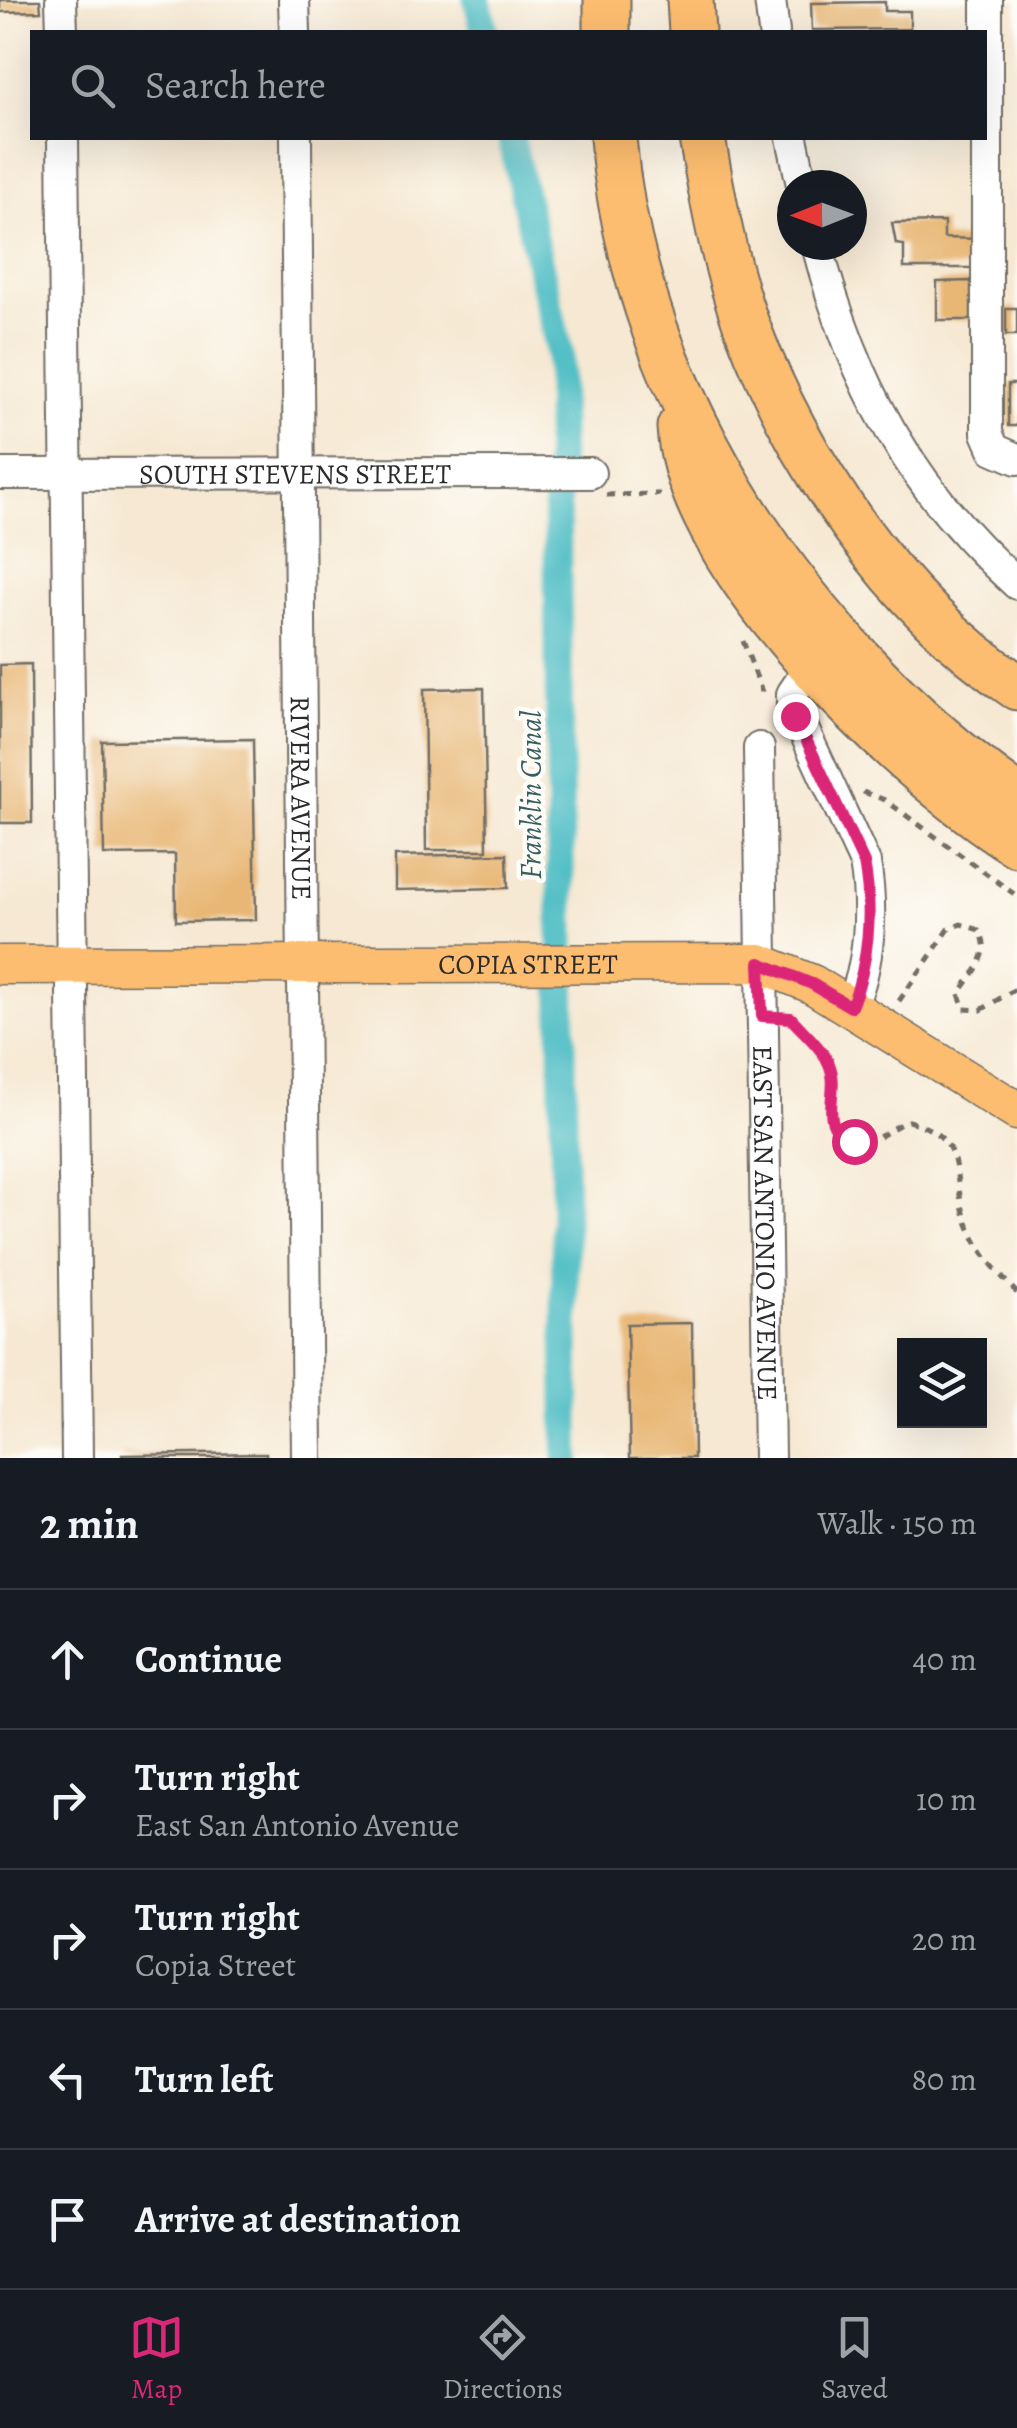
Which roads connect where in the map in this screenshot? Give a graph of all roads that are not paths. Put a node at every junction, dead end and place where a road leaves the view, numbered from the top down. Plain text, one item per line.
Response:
1 (62, 0) edge
2 (294, 0) edge
3 (607, 0) edge
4 (690, 0) edge
5 (770, 0) edge
6 (987, 0) edge
7 (62, 30) edge
8 (295, 30) edge
9 (607, 30) edge
10 (692, 30) edge
11 (774, 30) edge
12 (63, 140) edge
13 (296, 140) edge
14 (614, 140) edge
15 (702, 140) edge
16 (792, 140) edge
17 (799, 170) edge
18 (821, 260) edge
19 (677, 376) junction
20 (1005, 454) edge
21 (299, 471) junction
22 (0, 474) edge
23 (66, 474) junction
24 (590, 474) dead end
25 (1017, 584) edge
26 (812, 664) junction
27 (1017, 688) edge
28 (759, 748) dead end
29 (1017, 796) edge
30 (1017, 844) edge
31 (302, 962) junction
32 (760, 963) junction
33 (69, 964) junction
34 (0, 965) edge
35 (851, 1007) junction
36 (1017, 1111) edge
37 (77, 1458) edge
38 (306, 1458) edge
39 (769, 1458) edge

1 - 7 street
2 - 8 street
3 - 9 highway
4 - 10 highway
5 - 11 street
6 - 20 street
12 - 23 street
13 - 21 street, RIVERA AVENUE
14 - 19 highway
15 - 27 highway
16 - 17 street
18 - 25 street
19 - 26 highway
19 - 29 highway
21 - 23 street, SOUTH STEVENS STREET
21 - 24 street, SOUTH STEVENS STREET
21 - 31 street, RIVERA AVENUE
22 - 23 street, SOUTH STEVENS STREET
23 - 33 street
26 - 30 highway
26 - 35 street
28 - 32 street, EAST SAN ANTONIO AVENUE
31 - 32 main road, COPIA STREET
31 - 33 main road, COPIA STREET
31 - 38 street, RIVERA AVENUE
32 - 35 main road, COPIA STREET
32 - 39 street, EAST SAN ANTONIO AVENUE
33 - 34 main road, COPIA STREET
33 - 37 street
35 - 36 main road, COPIA STREET

